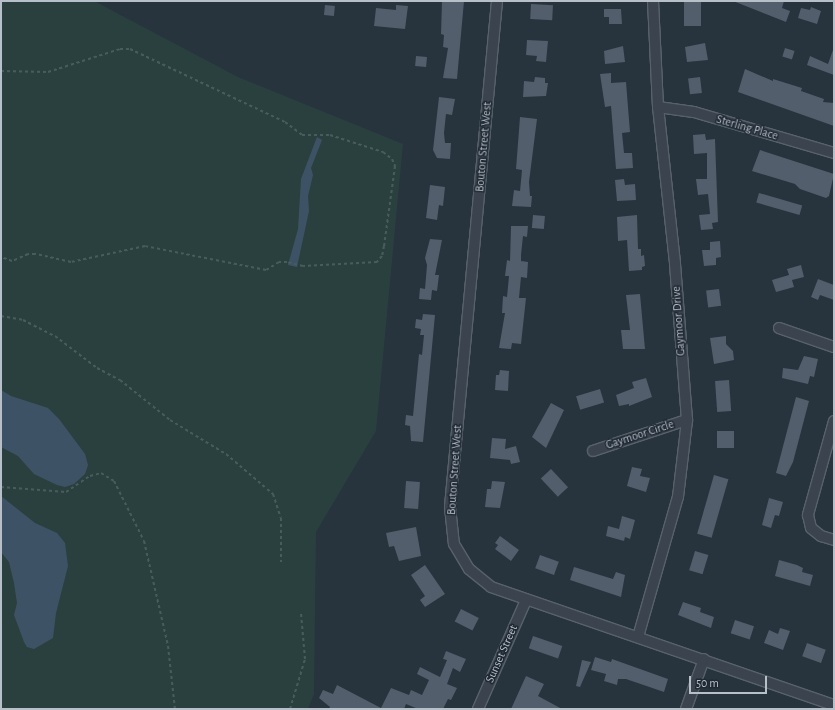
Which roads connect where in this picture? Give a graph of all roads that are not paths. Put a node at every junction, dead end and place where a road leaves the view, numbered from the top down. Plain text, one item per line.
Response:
1 (497, 1) edge
2 (653, 1) edge
3 (658, 107) junction
4 (834, 153) edge
5 (779, 328) dead end
6 (834, 347) edge
7 (686, 420) junction
8 (834, 421) edge
9 (593, 451) dead end
10 (834, 540) edge
11 (526, 600) junction
12 (638, 637) junction
13 (704, 658) junction
14 (834, 704) edge
15 (478, 709) edge
16 (686, 709) edge

1 - 11 street, Bouton Street West
2 - 3 street, Gaymoor Drive
3 - 4 street, Sterling Place
3 - 7 street, Gaymoor Drive
5 - 6 street
7 - 9 street, Gaymoor Circle
7 - 12 street, Gaymoor Drive
8 - 10 street
11 - 12 street, Bouton Street West
11 - 15 street, Sunset Street
12 - 13 street, Bouton Street West
13 - 14 street, Bouton Street West
13 - 16 street

